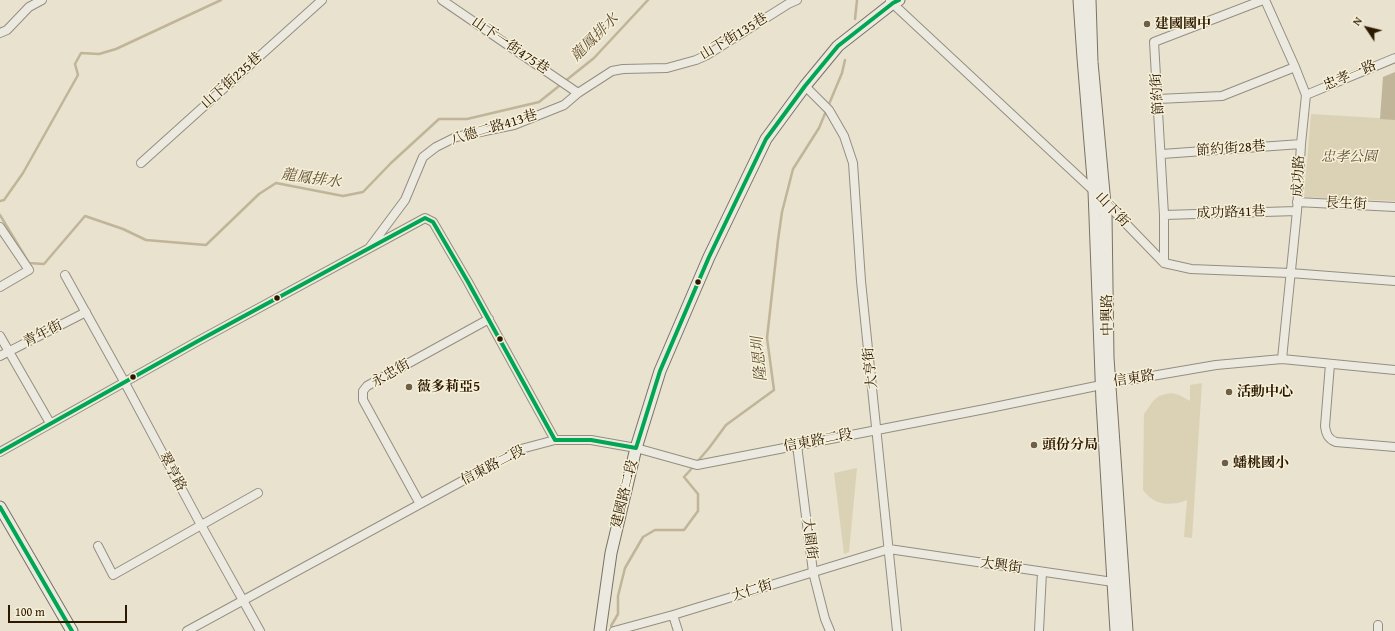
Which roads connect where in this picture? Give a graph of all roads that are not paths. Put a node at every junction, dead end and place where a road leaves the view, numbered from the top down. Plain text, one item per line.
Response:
1 (42, 0) edge
2 (322, 0) edge
3 (442, 0) edge
4 (797, 0) edge
5 (1079, 0) edge
6 (1090, 0) edge
7 (1264, 0) edge
8 (894, 1) edge
9 (785, 2) edge
10 (0, 33) edge
11 (1395, 58) edge
12 (1296, 67) junction
13 (805, 86) junction
14 (574, 91) junction
15 (1306, 95) junction
16 (1158, 99) junction
17 (1301, 144) junction
18 (1162, 154) junction
19 (141, 163) dead end
20 (1094, 191) junction
21 (1105, 202) junction
22 (1298, 202) junction
23 (1395, 207) edge
24 (1297, 211) junction
25 (1164, 215) junction
26 (0, 227) edge
27 (368, 250) junction
28 (1164, 262) junction
29 (1290, 273) junction
30 (64, 275) dead end
31 (1395, 281) edge
32 (0, 286) edge
33 (86, 312) junction
34 (489, 319) junction
35 (0, 336) edge
36 (9, 351) junction
37 (0, 356) edge
38 (1282, 359) junction
39 (1330, 364) junction
40 (1395, 370) edge
41 (125, 382) junction
42 (1106, 384) junction
43 (50, 423) junction
44 (877, 430) junction
45 (556, 440) junction
46 (797, 445) junction
47 (636, 448) junction
48 (1395, 448) edge
49 (0, 452) edge
50 (258, 492) dead end
51 (420, 504) junction
52 (0, 507) edge
53 (200, 525) junction
54 (98, 546) dead end
55 (889, 549) junction
56 (813, 572) junction
57 (1042, 572) junction
58 (1113, 582) junction
59 (243, 600) junction
60 (673, 615) junction
61 (72, 631) edge
62 (187, 631) edge
63 (260, 631) edge
64 (600, 631) edge
65 (614, 631) edge
66 (678, 631) edge
67 (830, 631) edge
68 (897, 631) edge
69 (1039, 631) edge
70 (1116, 631) edge
71 (1127, 631) edge

1 - 10 street
2 - 19 street, 山下街235巷
3 - 14 street, 山下一街475巷
4 - 9 street, 山下街135巷
5 - 20 street, 中興路
6 - 21 street, 中興路
7 - 12 street, 成功路
7 - 16 street, 節約街
8 - 13 street, 建國路二段
8 - 20 street, 山下街
9 - 14 street, 山下街135巷
11 - 15 street, 忠孝一路
12 - 15 street, 成功路
12 - 16 street
13 - 44 street, 大亨街
13 - 47 street, 建國路二段
14 - 27 street, 八德二路413巷
15 - 17 street, 成功路
16 - 18 street, 節約街
17 - 18 street, 節約街28巷
17 - 22 street, 成功路
18 - 25 street, 節約街
20 - 21 street, 山下街
20 - 42 street, 中興路
21 - 28 street, 山下街
21 - 42 street, 中興路
22 - 23 street, 長生街
22 - 24 street, 成功路
24 - 25 street, 成功路41巷
24 - 29 street, 成功路
25 - 28 street, 節約街
26 - 32 street
27 - 34 street
27 - 41 street
28 - 29 street
29 - 31 street
29 - 38 street, 成功路
30 - 33 street, 翠亨路
33 - 36 street, 青年街
33 - 41 street, 翠亨路
34 - 45 street
34 - 51 street, 永忠街
35 - 36 street
36 - 37 street, 青年街
36 - 43 street
38 - 39 street, 信東路
38 - 42 street, 信東路
39 - 40 street, 信東路
39 - 48 street
41 - 43 street
41 - 53 street, 翠亨路
42 - 44 street, 信東路
42 - 58 street, 中興路
42 - 71 street, 中興路
43 - 49 street
44 - 46 street, 信東路二段
44 - 55 street, 大亨街
45 - 47 street, 信東路二段
45 - 51 street, 信東路二段
46 - 47 street, 信東路二段
46 - 56 street, 大園街
47 - 64 street, 建國路二段
50 - 53 street
51 - 59 street, 信東路二段
52 - 61 street
53 - 54 street
53 - 59 street, 翠亨路
55 - 56 street, 大仁街
55 - 57 street, 大興街
55 - 68 street, 大亨街
56 - 60 street, 大仁街
56 - 67 street, 大園街
57 - 58 street, 大興街
57 - 69 street
58 - 70 street, 中興路
59 - 62 street, 信東路二段
59 - 63 street, 翠亨路
60 - 65 street, 大仁街
60 - 66 street

